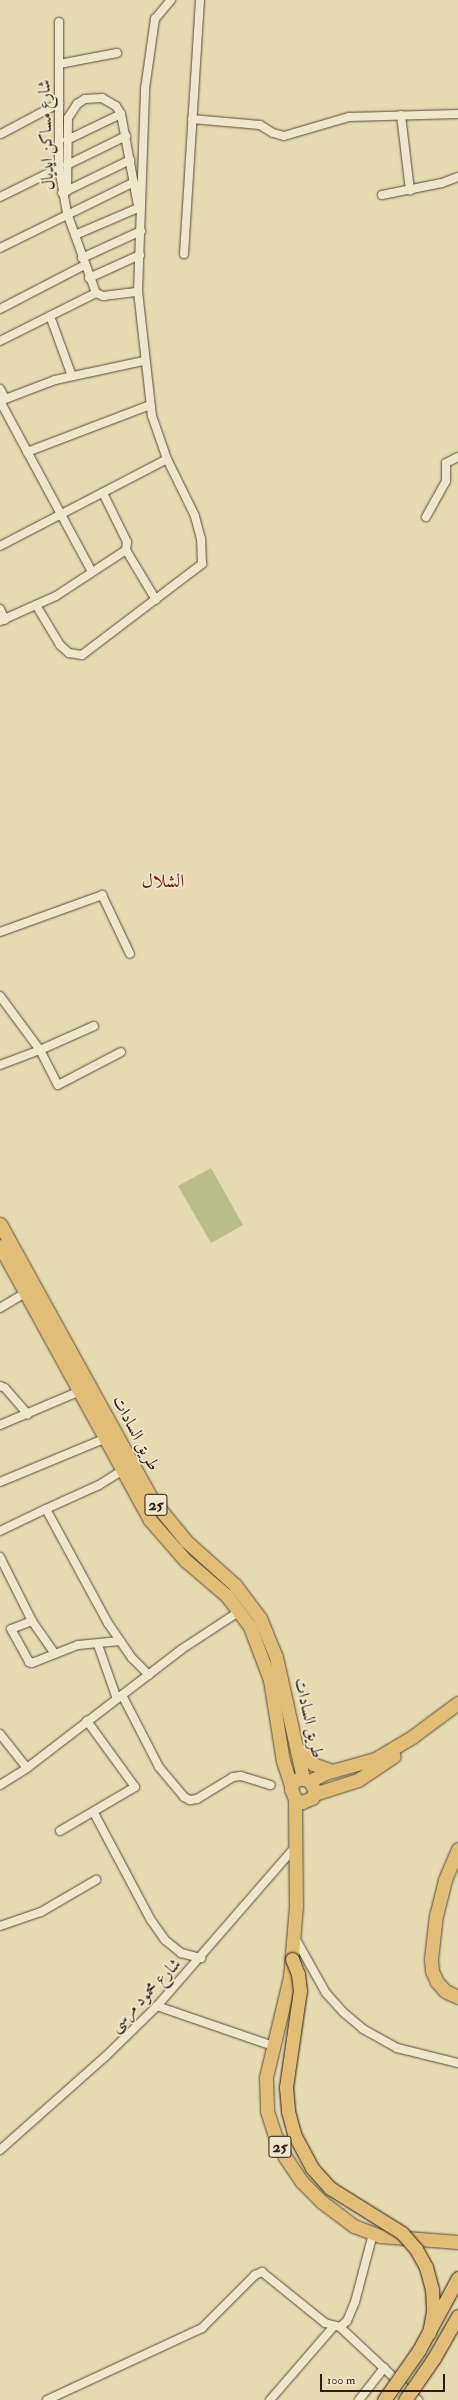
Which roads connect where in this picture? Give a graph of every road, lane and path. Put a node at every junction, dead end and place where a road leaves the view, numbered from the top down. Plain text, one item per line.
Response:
1 (171, 0) edge
2 (200, 0) edge
3 (59, 22) dead end
4 (117, 53) dead end
5 (59, 64) junction
6 (59, 103) junction
7 (121, 114) junction
8 (458, 114) edge
9 (401, 115) junction
10 (192, 119) junction
11 (1, 134) edge
12 (126, 136) junction
13 (67, 140) junction
14 (130, 160) junction
15 (63, 167) junction
16 (458, 177) edge
17 (134, 182) junction
18 (410, 190) junction
19 (64, 192) junction
20 (382, 195) dead end
21 (0, 197) edge
22 (138, 208) junction
23 (67, 213) junction
24 (141, 227) junction
25 (75, 236) junction
26 (0, 248) edge
27 (184, 254) dead end
28 (140, 255) junction
29 (84, 262) junction
30 (89, 278) junction
31 (138, 292) junction
32 (96, 293) junction
33 (0, 309) edge
34 (50, 316) junction
35 (0, 341) edge
36 (144, 361) junction
37 (72, 376) junction
38 (0, 389) edge
39 (2, 400) edge
40 (150, 405) junction
41 (28, 452) junction
42 (458, 457) edge
43 (168, 459) junction
44 (103, 493) junction
45 (60, 513) junction
46 (426, 517) dead end
47 (0, 546) edge
48 (126, 550) junction
49 (92, 572) junction
50 (156, 600) junction
51 (36, 605) junction
52 (0, 609) edge
53 (2, 621) edge
54 (0, 932) edge
55 (130, 954) dead end
56 (0, 996) edge
57 (94, 1026) dead end
58 (40, 1050) junction
59 (121, 1052) dead end
60 (0, 1065) edge
61 (0, 1224) edge
62 (0, 1246) edge
63 (25, 1292) junction
64 (0, 1308) edge
65 (0, 1386) edge
66 (80, 1391) junction
67 (28, 1414) junction
68 (0, 1425) edge
69 (106, 1438) junction
70 (123, 1470) junction
71 (0, 1482) edge
72 (46, 1509) junction
73 (0, 1531) edge
74 (0, 1557) edge
75 (240, 1611) junction
76 (32, 1621) junction
77 (120, 1641) junction
78 (98, 1644) junction
79 (56, 1654) junction
80 (149, 1675) junction
81 (120, 1697) junction
82 (458, 1703) edge
83 (87, 1721) junction
84 (0, 1734) edge
85 (412, 1737) junction
86 (298, 1749) junction
87 (27, 1768) junction
88 (332, 1771) junction
89 (307, 1779) junction
90 (271, 1785) dead end
91 (291, 1785) junction
92 (0, 1786) edge
93 (314, 1794) junction
94 (295, 1799) junction
95 (94, 1813) junction
96 (60, 1831) dead end
97 (296, 1847) junction
98 (458, 1849) edge
99 (96, 1880) dead end
100 (0, 1926) edge
101 (294, 1936) junction
102 (201, 1958) junction
103 (292, 1959) junction
104 (458, 1997) edge
105 (157, 2006) junction
106 (273, 2046) junction
107 (458, 2063) edge
108 (0, 2150) edge
109 (372, 2234) junction
110 (458, 2242) edge
111 (458, 2278) edge
112 (458, 2316) edge
113 (337, 2327) junction
114 (429, 2333) junction
115 (384, 2368) junction
116 (47, 2400) edge
117 (270, 2400) edge
118 (359, 2400) edge
119 (384, 2400) edge
120 (405, 2400) edge
121 (418, 2400) edge

1 - 24 street
2 - 10 street
3 - 5 street, شارع مساكن ايديال
4 - 5 street
5 - 6 street, شارع مساكن ايديال
6 - 11 street
6 - 15 street, شارع مساكن ايديال
7 - 12 street
7 - 13 street
7 - 13 street
8 - 9 street
9 - 10 street
9 - 18 street
10 - 27 street
12 - 14 street
12 - 15 street
13 - 15 street
14 - 17 street
14 - 19 street
15 - 19 street, شارع مساكن ايديال
15 - 21 street
16 - 18 street
17 - 22 street
17 - 23 street
18 - 20 street
19 - 23 street, شارع مساكن ايديال
22 - 24 street
22 - 25 street
23 - 25 street, شارع مساكن ايديال
23 - 26 street
24 - 28 street
24 - 29 street
25 - 29 street, شارع مساكن ايديال
28 - 30 street
28 - 31 street
29 - 30 street, شارع مساكن ايديال
29 - 33 street
30 - 32 street, شارع مساكن ايديال
31 - 32 street
31 - 36 street
32 - 34 street
34 - 35 street
34 - 37 street
36 - 37 street
36 - 40 street
37 - 39 street
38 - 39 street
39 - 41 street
40 - 41 street
40 - 43 street
41 - 45 street
42 - 46 street
43 - 44 street
43 - 50 street
44 - 45 street
44 - 48 street
45 - 47 street
45 - 49 street
48 - 49 street
48 - 50 street
49 - 51 street
50 - 51 street
51 - 53 street
52 - 53 street
54 - 55 street
56 - 58 street
57 - 58 street
58 - 59 street
58 - 60 street
61 - 86 main road, طريق السادات / 25
62 - 63 main road, طريق السادات / 25
63 - 64 street
63 - 66 main road, طريق السادات / 25
65 - 67 street
66 - 67 street
66 - 69 main road, طريق السادات / 25
67 - 68 street
69 - 70 main road, طريق السادات / 25
69 - 71 street
70 - 72 street
70 - 75 main road, طريق السادات / 25
72 - 73 street
72 - 77 street
74 - 76 street
75 - 80 street
75 - 91 main road, طريق السادات / 25
76 - 79 street
76 - 79 street
77 - 78 street
77 - 80 street
78 - 79 street
78 - 81 street
80 - 81 street
81 - 83 street
81 - 90 street
82 - 85 main road
83 - 87 street
83 - 95 street
84 - 87 street
85 - 88 main road
85 - 93 main road
86 - 88 main road
86 - 89 main road, طريق السادات / 25
87 - 92 street
88 - 89 main road
89 - 91 main road
89 - 93 main road
91 - 94 main road
93 - 94 main road
94 - 97 main road, 25
95 - 96 street
95 - 102 street
97 - 101 main road, 25
97 - 102 street, شارع محمود مرسى
98 - 104 main road
99 - 100 street
101 - 103 main road, 25
101 - 107 street
102 - 105 street, شارع محمود مرسى
103 - 106 main road, 25
103 - 114 main road, bridge
105 - 106 street
105 - 108 street, شارع محمود مرسى
106 - 109 main road, 25
109 - 110 main road, 25
109 - 113 street
111 - 114 main road, bridge
112 - 120 main road, bridge
113 - 115 street
113 - 116 street
113 - 117 street
114 - 119 main road, bridge
115 - 118 street
115 - 121 street

